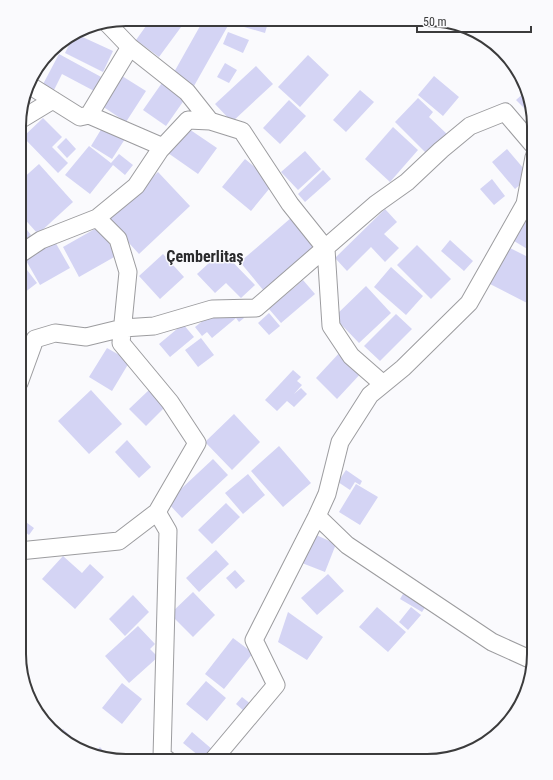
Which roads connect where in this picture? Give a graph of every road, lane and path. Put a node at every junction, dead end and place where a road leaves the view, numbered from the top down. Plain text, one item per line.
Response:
1 (111, 27) edge
2 (130, 47) junction
3 (34, 88) edge
4 (53, 100) junction
5 (89, 114) junction
6 (27, 116) edge
7 (210, 121) junction
8 (527, 138) edge
9 (163, 147) junction
10 (527, 194) edge
11 (97, 218) junction
12 (326, 249) junction
13 (26, 250) edge
14 (123, 328) junction
15 (26, 365) edge
16 (383, 384) junction
17 (157, 512) junction
18 (317, 516) junction
19 (26, 551) edge
20 (527, 658) edge
21 (162, 754) edge
22 (218, 754) edge

1 - 2 street
2 - 5 street
2 - 7 street
3 - 4 street
4 - 5 street
4 - 6 street
5 - 9 street
7 - 9 street
7 - 12 street
8 - 12 street
9 - 11 street
10 - 16 street
11 - 13 street
11 - 14 street
12 - 14 street
12 - 16 street
14 - 15 street
14 - 17 street
16 - 18 street
17 - 19 street
17 - 21 street
18 - 20 street
18 - 22 street

